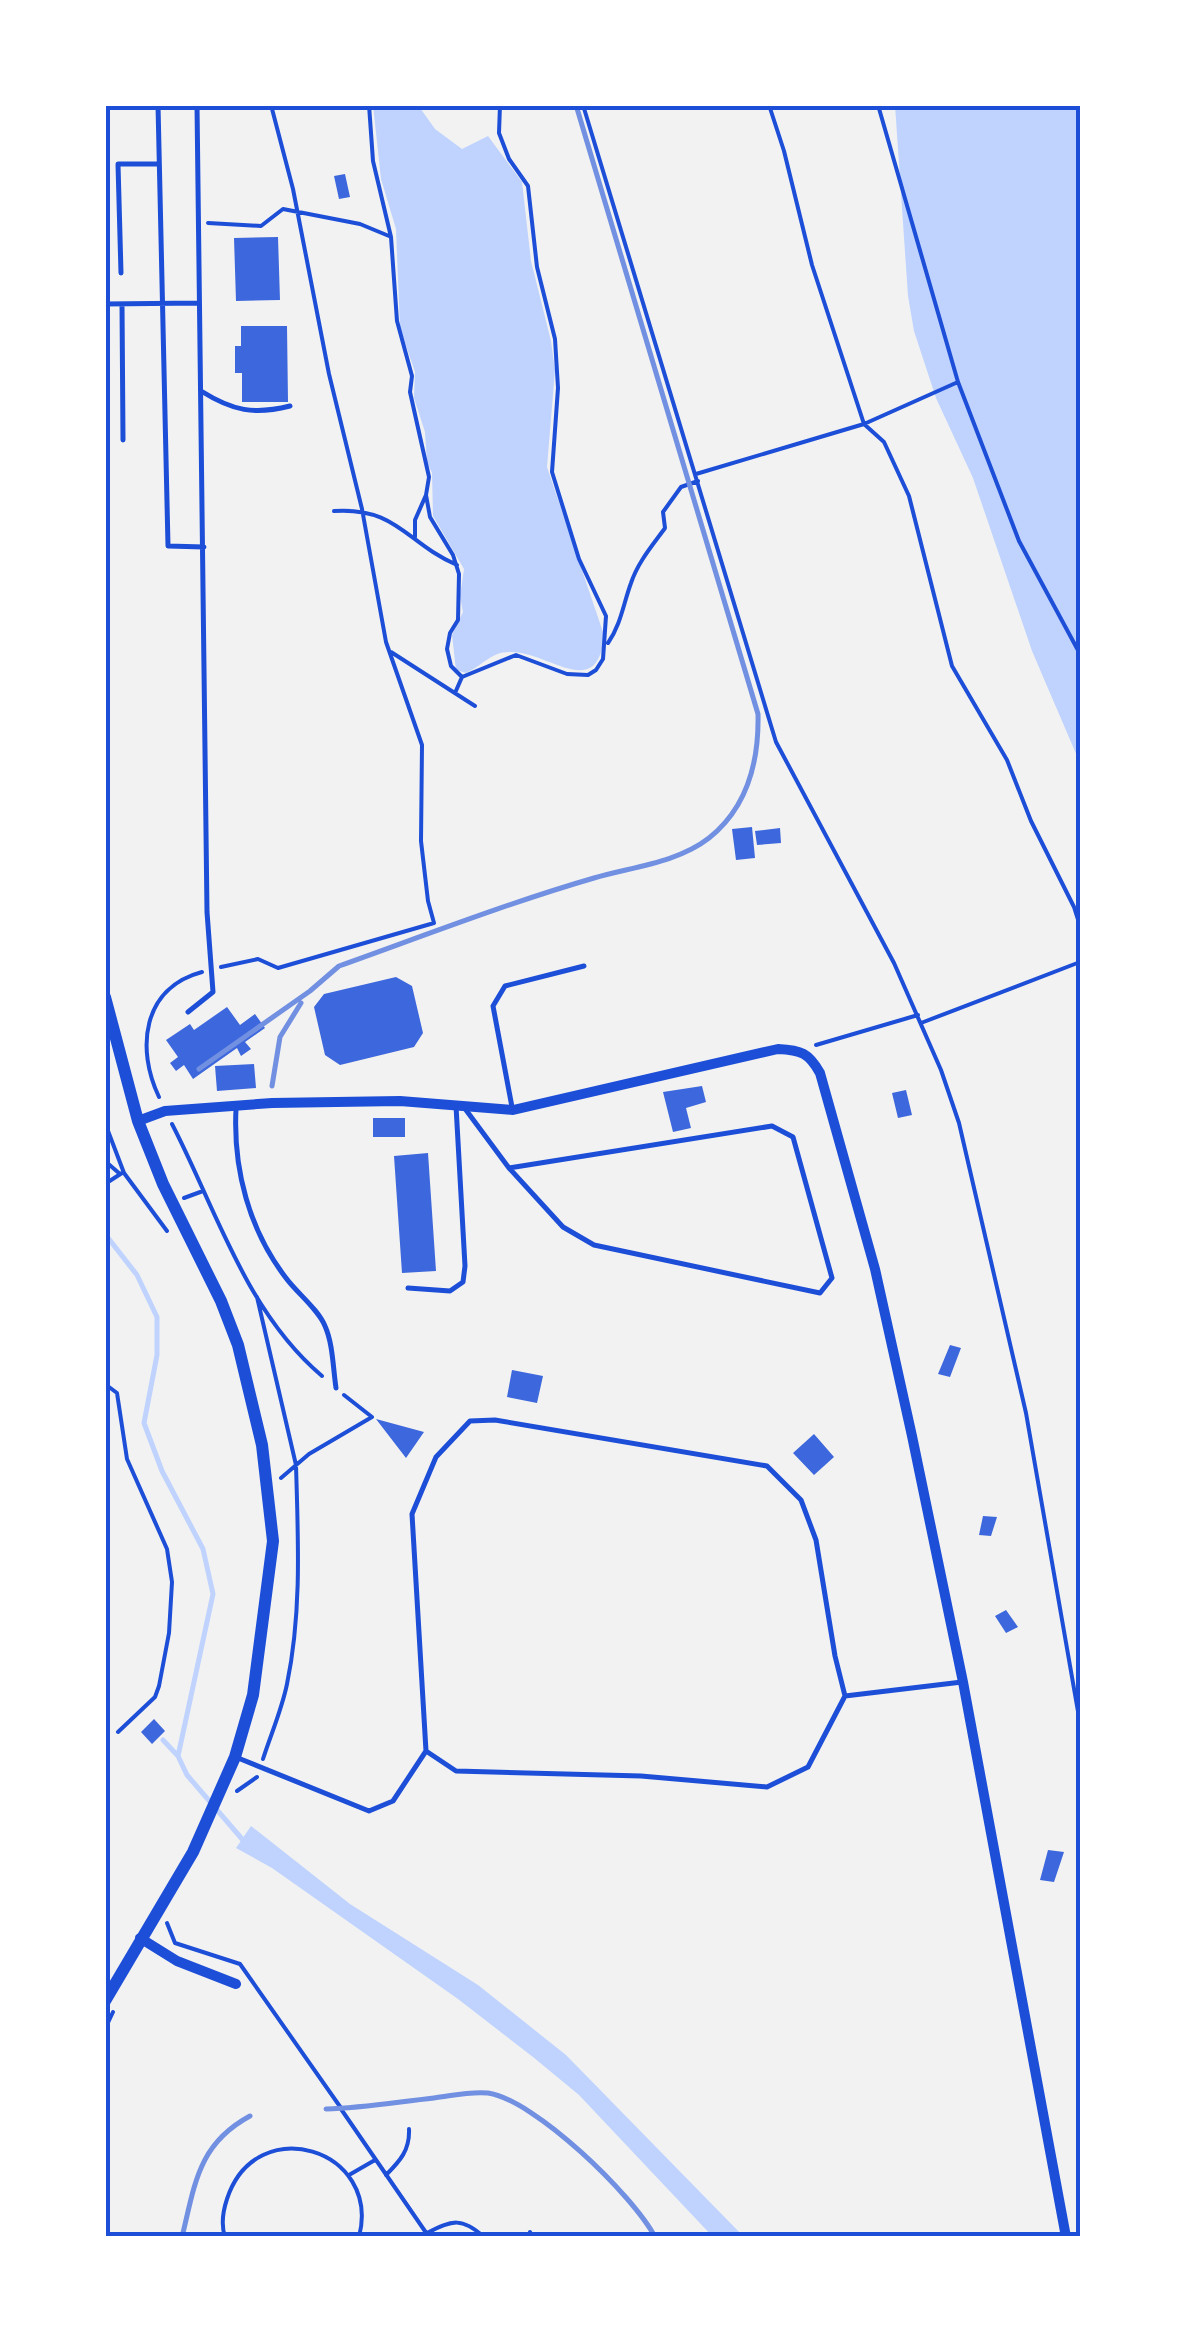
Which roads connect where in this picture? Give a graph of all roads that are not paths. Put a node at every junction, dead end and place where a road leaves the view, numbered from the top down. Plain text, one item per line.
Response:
1 (158, 105) edge
2 (197, 105) edge
3 (160, 164) junction
4 (121, 273) dead end
5 (105, 304) edge
6 (122, 304) junction
7 (163, 304) junction
8 (199, 304) junction
9 (201, 391) junction
10 (290, 406) dead end
11 (123, 440) dead end
12 (204, 547) junction
13 (584, 966) dead end
14 (105, 996) edge
15 (188, 1012) dead end
16 (236, 1106) junction
17 (460, 1107) junction
18 (512, 1110) junction
19 (138, 1121) junction
20 (509, 1168) junction
21 (408, 1288) dead end
22 (336, 1388) road end
23 (963, 1682) junction
24 (846, 1696) junction
25 (426, 1751) junction
26 (235, 1757) junction
27 (140, 1938) junction
28 (236, 1984) dead end
29 (105, 2001) edge
30 (1066, 2237) edge

1 - 3 lane
2 - 8 lane
3 - 4 lane
3 - 7 lane
5 - 6 lane
6 - 7 lane
6 - 11 lane
7 - 8 lane
7 - 12 lane
8 - 9 lane
9 - 10 lane
9 - 12 lane
12 - 15 lane
13 - 18 lane
14 - 19 street
16 - 17 street
16 - 19 street
16 - 22 lane
17 - 18 street
17 - 20 lane
17 - 21 lane
18 - 23 street
19 - 26 street
20 - 20 lane
23 - 24 lane
23 - 30 street
24 - 25 lane
24 - 25 lane
25 - 26 lane
26 - 27 street
27 - 28 street
27 - 29 street

